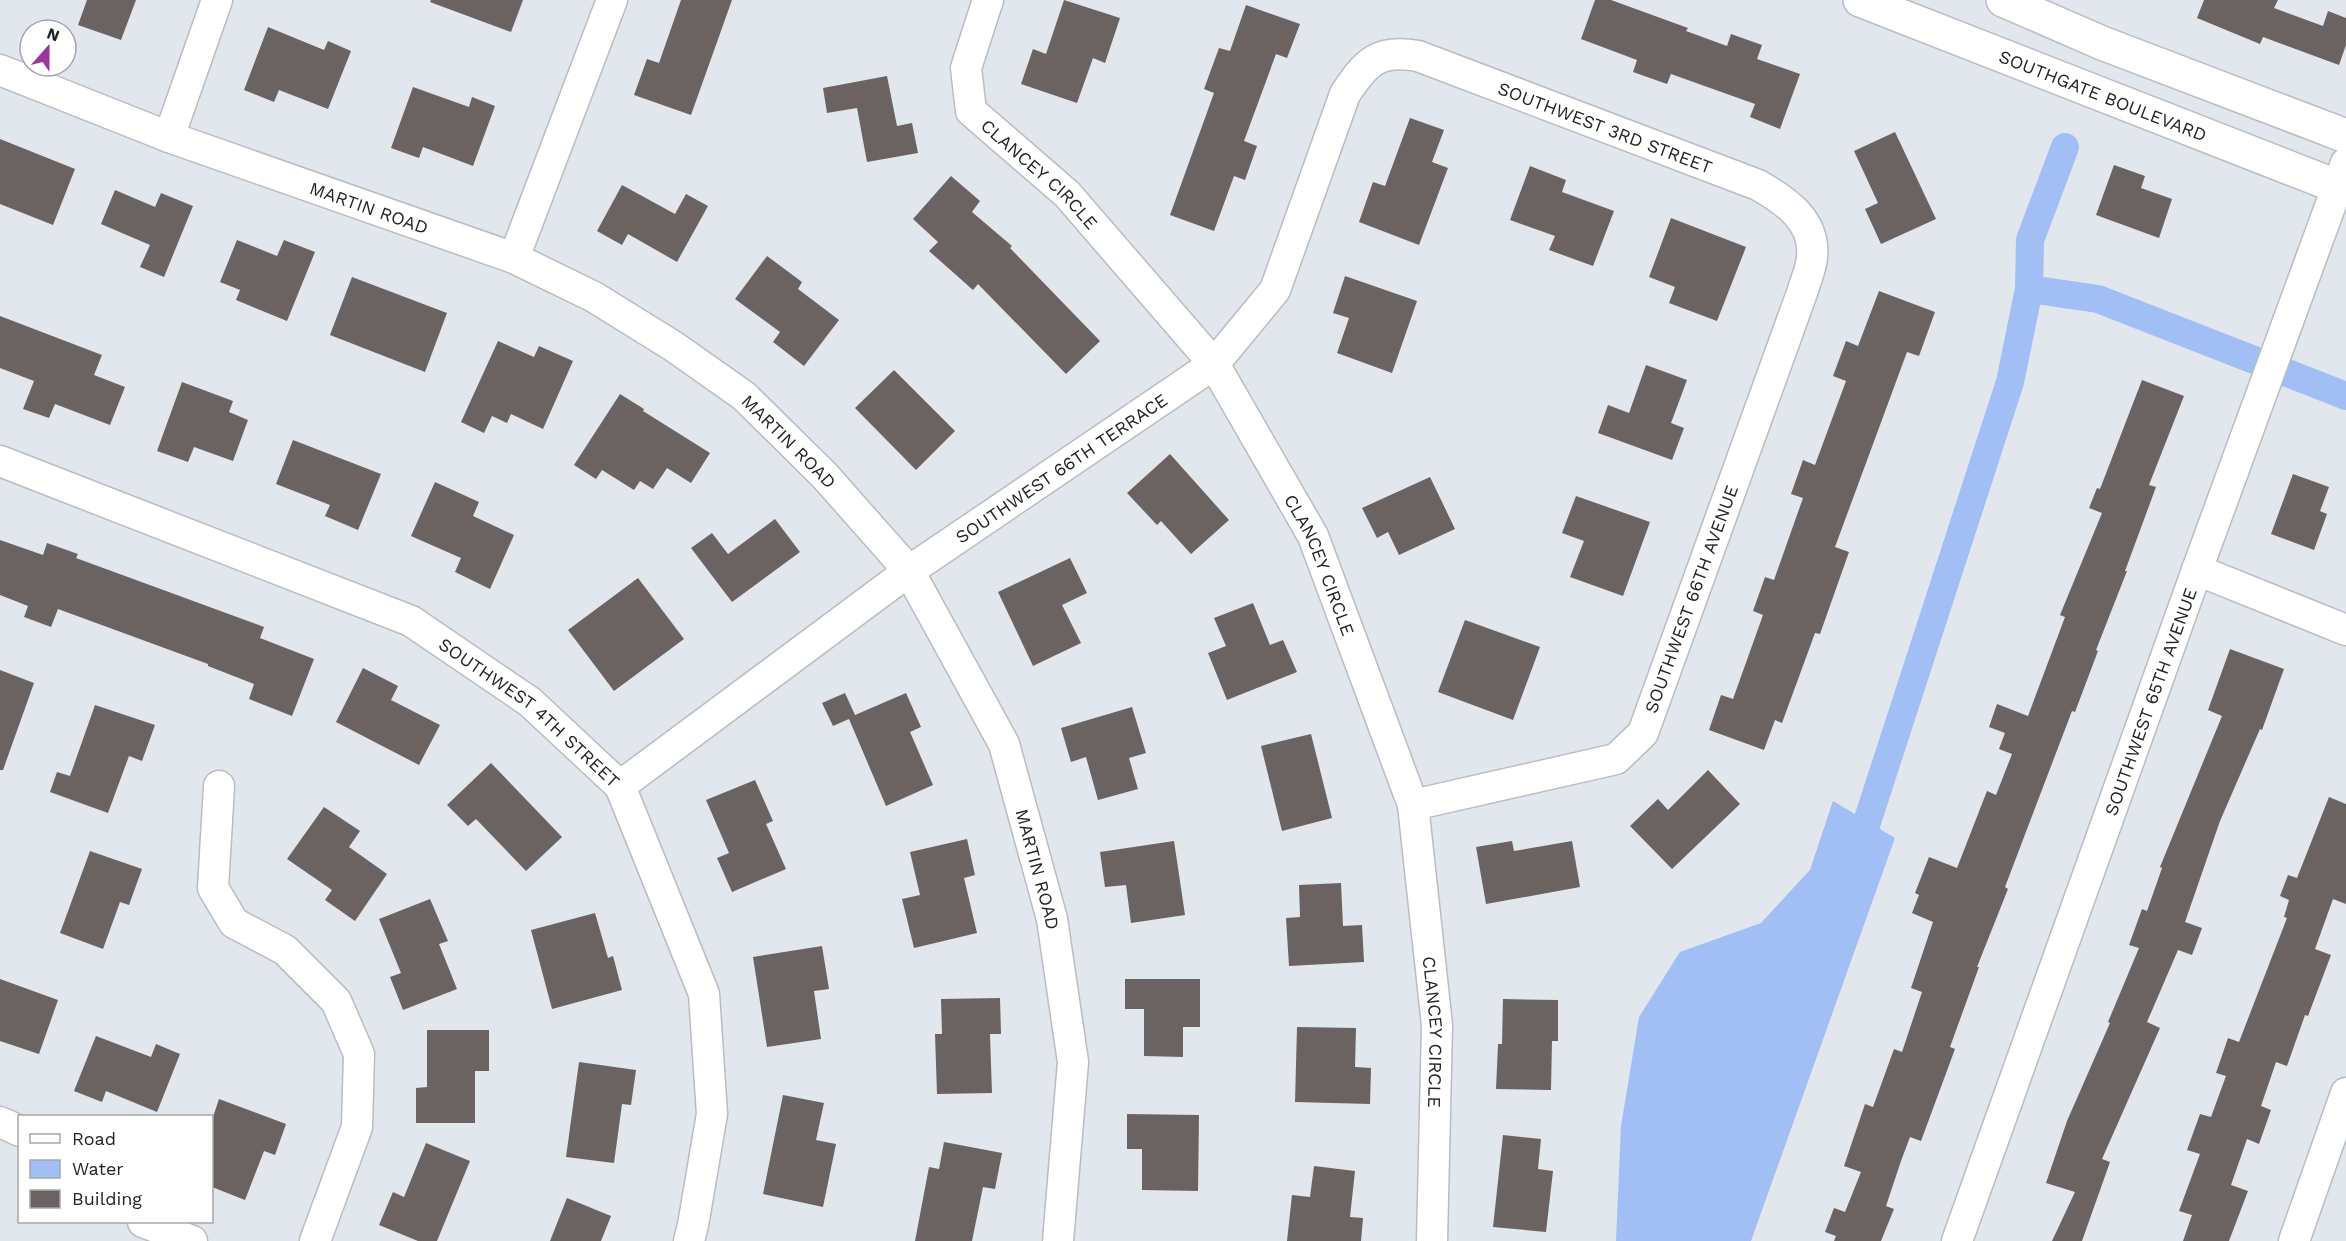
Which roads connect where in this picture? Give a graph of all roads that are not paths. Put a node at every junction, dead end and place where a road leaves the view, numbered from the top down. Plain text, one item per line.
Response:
1 (217, 0) edge
2 (612, 0) edge
3 (988, 0) edge
4 (1860, 0) edge
5 (2003, 0) edge
6 (1383, 55) joint
7 (0, 70) edge
8 (2346, 136) edge
9 (169, 137) junction
10 (2343, 180) edge
11 (1809, 233) joint
12 (514, 258) junction
13 (1214, 364) junction
14 (0, 461) edge
15 (2197, 570) junction
16 (909, 571) junction
17 (2346, 630) edge
18 (219, 786) dead end
19 (620, 786) junction
20 (1413, 805) junction
21 (2346, 1093) edge
22 (0, 1122) edge
23 (18, 1130) edge
24 (148, 1223) edge
25 (192, 1241) edge
26 (315, 1241) edge
27 (689, 1241) edge
28 (1058, 1241) edge
29 (1432, 1241) edge
30 (1958, 1241) edge
31 (2294, 1241) edge

1 - 9 street
2 - 12 street
3 - 13 street, CLANCEY CIRCLE
4 - 10 main road, SOUTHGATE BOULEVARD
5 - 8 main road
6 - 11 street, SOUTHWEST 3RD STREET
6 - 13 street, SOUTHWEST 66TH TERRACE
7 - 9 street, MARTIN ROAD
9 - 12 street, MARTIN ROAD
10 - 15 street, SOUTHWEST 65TH AVENUE
11 - 20 street, SOUTHWEST 66TH AVENUE
12 - 16 street, MARTIN ROAD
13 - 16 street, SOUTHWEST 66TH TERRACE
13 - 20 street, CLANCEY CIRCLE
14 - 19 street, SOUTHWEST 4TH STREET
15 - 17 street
15 - 30 street, SOUTHWEST 65TH AVENUE
16 - 19 street, SOUTHWEST 66TH TERRACE
16 - 28 street, MARTIN ROAD
18 - 26 street
19 - 27 street, SOUTHWEST 4TH STREET
20 - 29 street, CLANCEY CIRCLE
21 - 31 street
22 - 23 street
24 - 25 street

